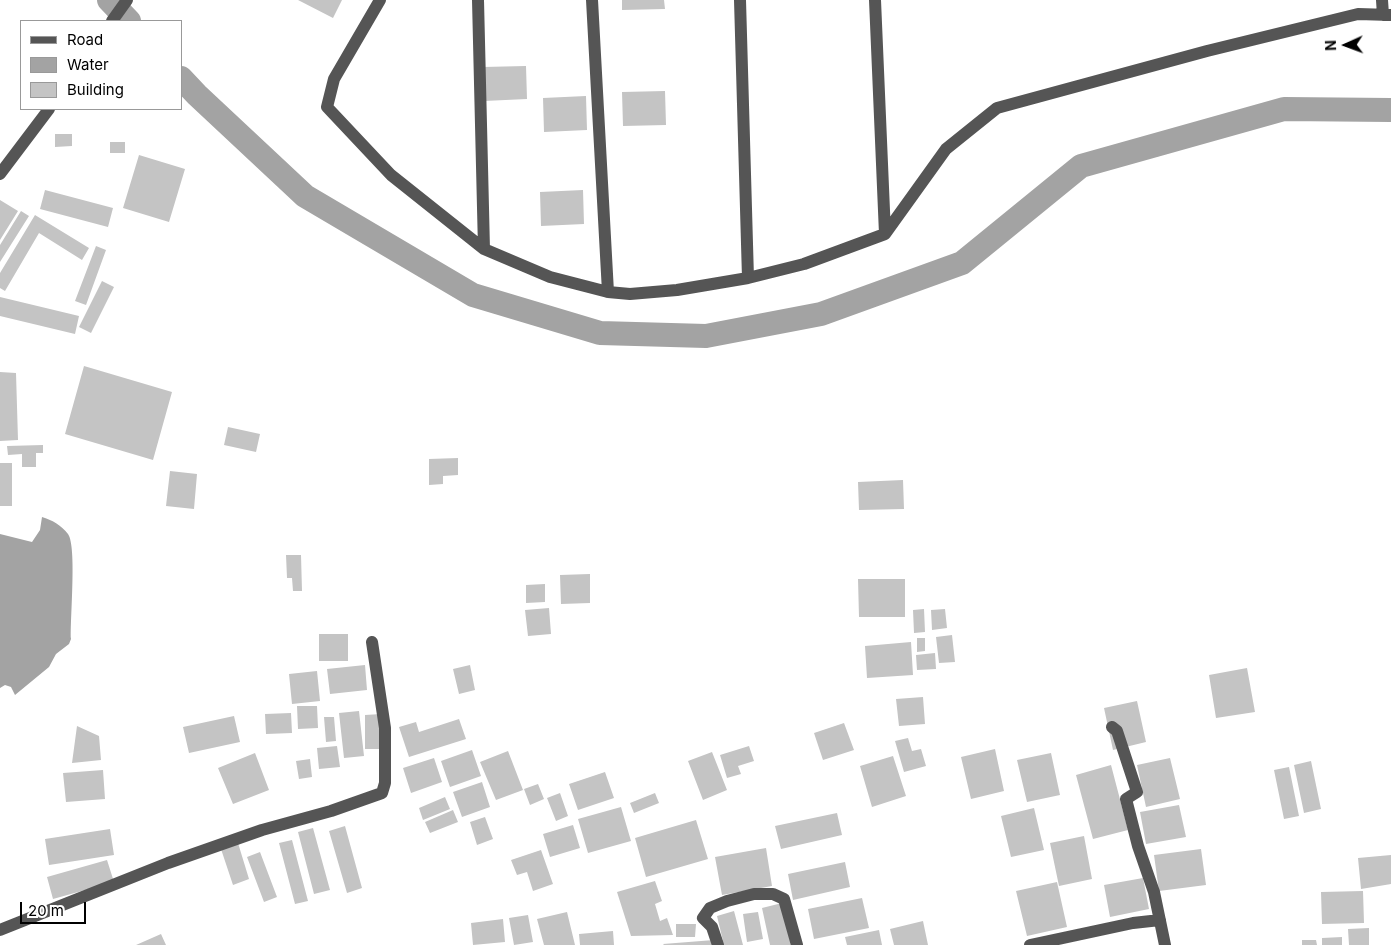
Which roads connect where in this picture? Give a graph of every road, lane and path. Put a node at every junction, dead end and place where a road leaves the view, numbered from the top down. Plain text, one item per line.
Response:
1 (127, 0) edge
2 (380, 0) edge
3 (478, 0) edge
4 (592, 0) edge
5 (740, 0) edge
6 (875, 0) edge
7 (1382, 0) edge
8 (1387, 15) edge
9 (113, 20) edge
10 (48, 110) edge
11 (0, 174) edge
12 (885, 234) junction
13 (484, 249) junction
14 (748, 278) junction
15 (608, 292) junction
16 (372, 642) dead end
17 (1112, 727) dead end
18 (1160, 920) junction
19 (0, 930) edge
20 (718, 945) edge
21 (797, 945) edge
22 (1030, 945) edge
23 (1165, 945) edge

1 - 9 street
2 - 13 street
3 - 13 street
4 - 15 street
5 - 14 street
6 - 12 street
7 - 8 street
8 - 12 street
10 - 11 street
12 - 14 street
13 - 15 street
14 - 15 street
16 - 19 street
17 - 18 street
18 - 22 street
18 - 23 street
20 - 21 street

